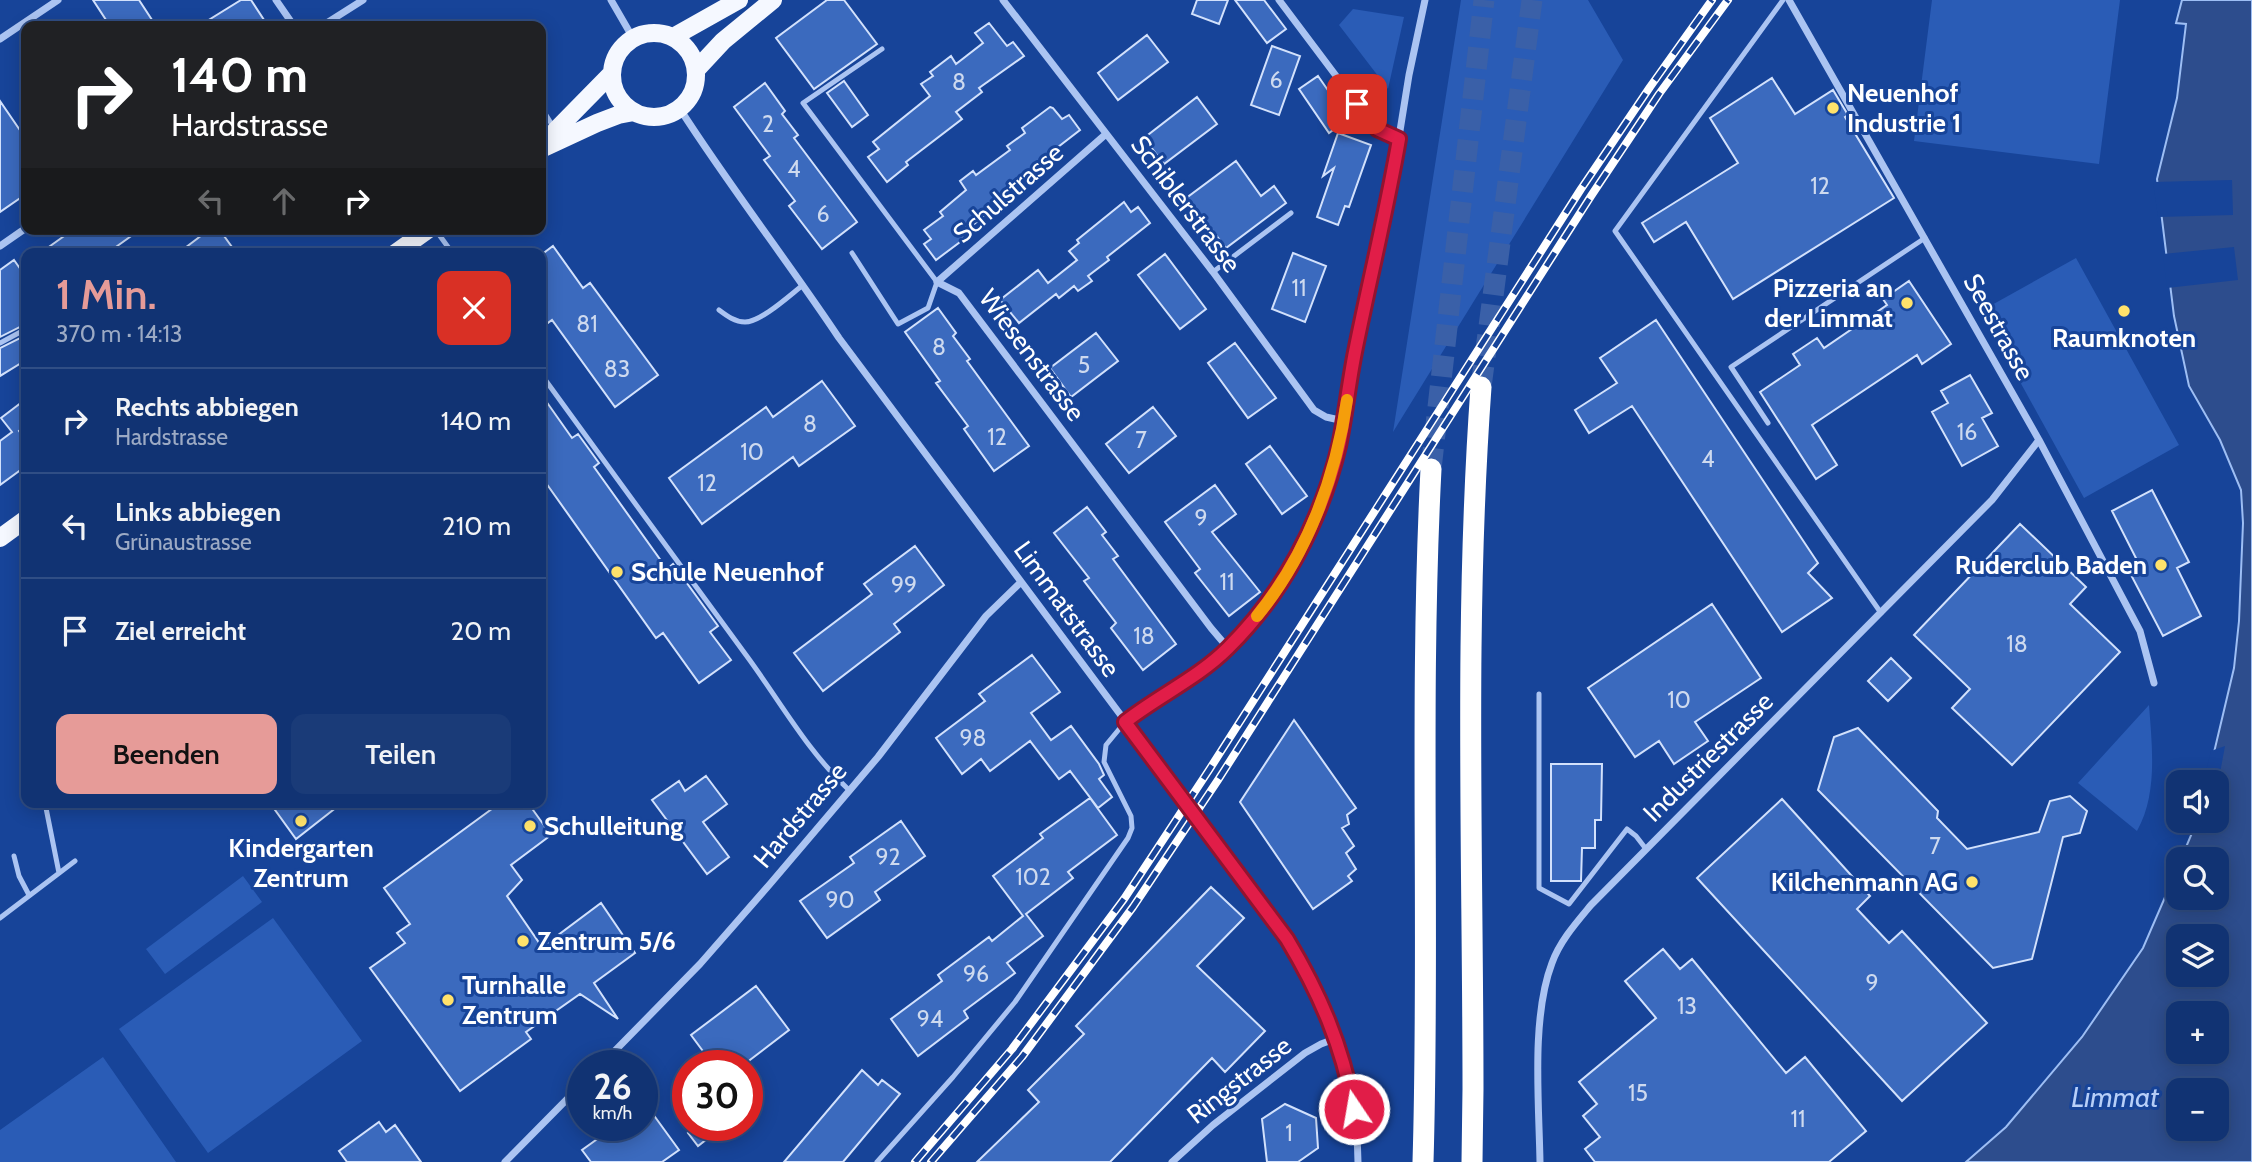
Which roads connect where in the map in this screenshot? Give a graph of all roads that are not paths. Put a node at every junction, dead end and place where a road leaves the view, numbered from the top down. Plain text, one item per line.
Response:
1 (58, 0) edge
2 (276, 0) edge
3 (363, 0) edge
4 (611, 0) edge
5 (739, 0) edge
6 (773, 0) edge
7 (1003, 0) edge
8 (1279, 0) edge
9 (1425, 0) edge
10 (1783, 0) edge
11 (1789, 0) edge
12 (27, 21) edge
13 (291, 21) edge
14 (330, 21) edge
15 (21, 25) edge
16 (674, 37) junction
17 (634, 38) junction
18 (0, 39) edge
19 (882, 49) dead end
20 (696, 70) junction
21 (612, 73) junction
22 (680, 108) junction
23 (634, 112) junction
24 (1107, 134) junction
25 (1399, 139) junction
26 (548, 141) edge
27 (1291, 214) dead end
28 (21, 231) edge
29 (421, 235) edge
30 (1925, 238) junction
31 (0, 246) edge
32 (402, 248) edge
33 (852, 253) dead end
34 (1213, 272) junction
35 (937, 282) junction
36 (803, 285) junction
37 (719, 310) dead end
38 (21, 332) edge
39 (0, 343) edge
40 (546, 381) edge
41 (1482, 387) tunnel mouth
42 (1344, 422) junction
43 (1768, 423) dead end
44 (2039, 440) junction
45 (1431, 469) tunnel mouth
46 (21, 523) edge
47 (0, 538) edge
48 (1021, 582) junction
49 (1881, 613) junction
50 (1228, 648) junction
51 (2154, 683) dead end
52 (1539, 694) dead end
53 (1125, 722) junction
54 (849, 790) junction
55 (46, 808) edge
56 (1646, 849) junction
57 (14, 856) dead end
58 (75, 861) dead end
59 (59, 873) junction
60 (29, 895) junction
61 (0, 918) edge
62 (1337, 1038) junction
63 (616, 1050) edge
64 (567, 1099) edge
65 (505, 1162) edge
66 (877, 1162) edge
67 (1172, 1162) edge
68 (1358, 1162) edge
69 (1423, 1162) edge
70 (1472, 1162) edge
71 (1539, 1162) edge

1 - 12 street
2 - 13 street
3 - 14 street
4 - 17 street
5 - 16 main road
6 - 20 main road
7 - 24 street, Schiblerstrasse
8 - 25 street
9 - 25 street
10 - 49 lane
11 - 30 street, Seestrasse
15 - 18 street
16 - 17 main road
16 - 20 main road
17 - 21 main road
19 - 35 lane, Wiesenstrasse
20 - 22 main road
21 - 23 main road
21 - 26 main road
22 - 23 main road
22 - 36 street, Limmatstrasse
23 - 26 main road
24 - 34 street, Schiblerstrasse
24 - 35 street, Schulstrasse
25 - 42 street
27 - 34 lane
28 - 31 street
29 - 32 main road
30 - 43 lane
30 - 44 street, Seestrasse
33 - 35 lane
34 - 42 street, Schiblerstrasse
35 - 50 street, Wiesenstrasse
36 - 37 lane
36 - 48 street, Limmatstrasse
38 - 39 lane
40 - 54 lane
41 - 70 highway
42 - 50 street
44 - 49 street, Industriestrasse
44 - 51 street, Seestrasse
45 - 69 highway
46 - 47 main road
48 - 53 street, Limmatstrasse
48 - 54 street, Hardstrasse
49 - 56 street, Industriestrasse
50 - 53 street
52 - 56 lane
53 - 62 street, Limmatstrasse
53 - 66 lane
54 - 63 street, Hardstrasse
55 - 59 lane
56 - 71 street, Industriestrasse
57 - 60 lane
58 - 59 lane
59 - 60 lane
60 - 61 lane
62 - 67 street, Ringstrasse
62 - 68 street, Limmatstrasse
64 - 65 street

